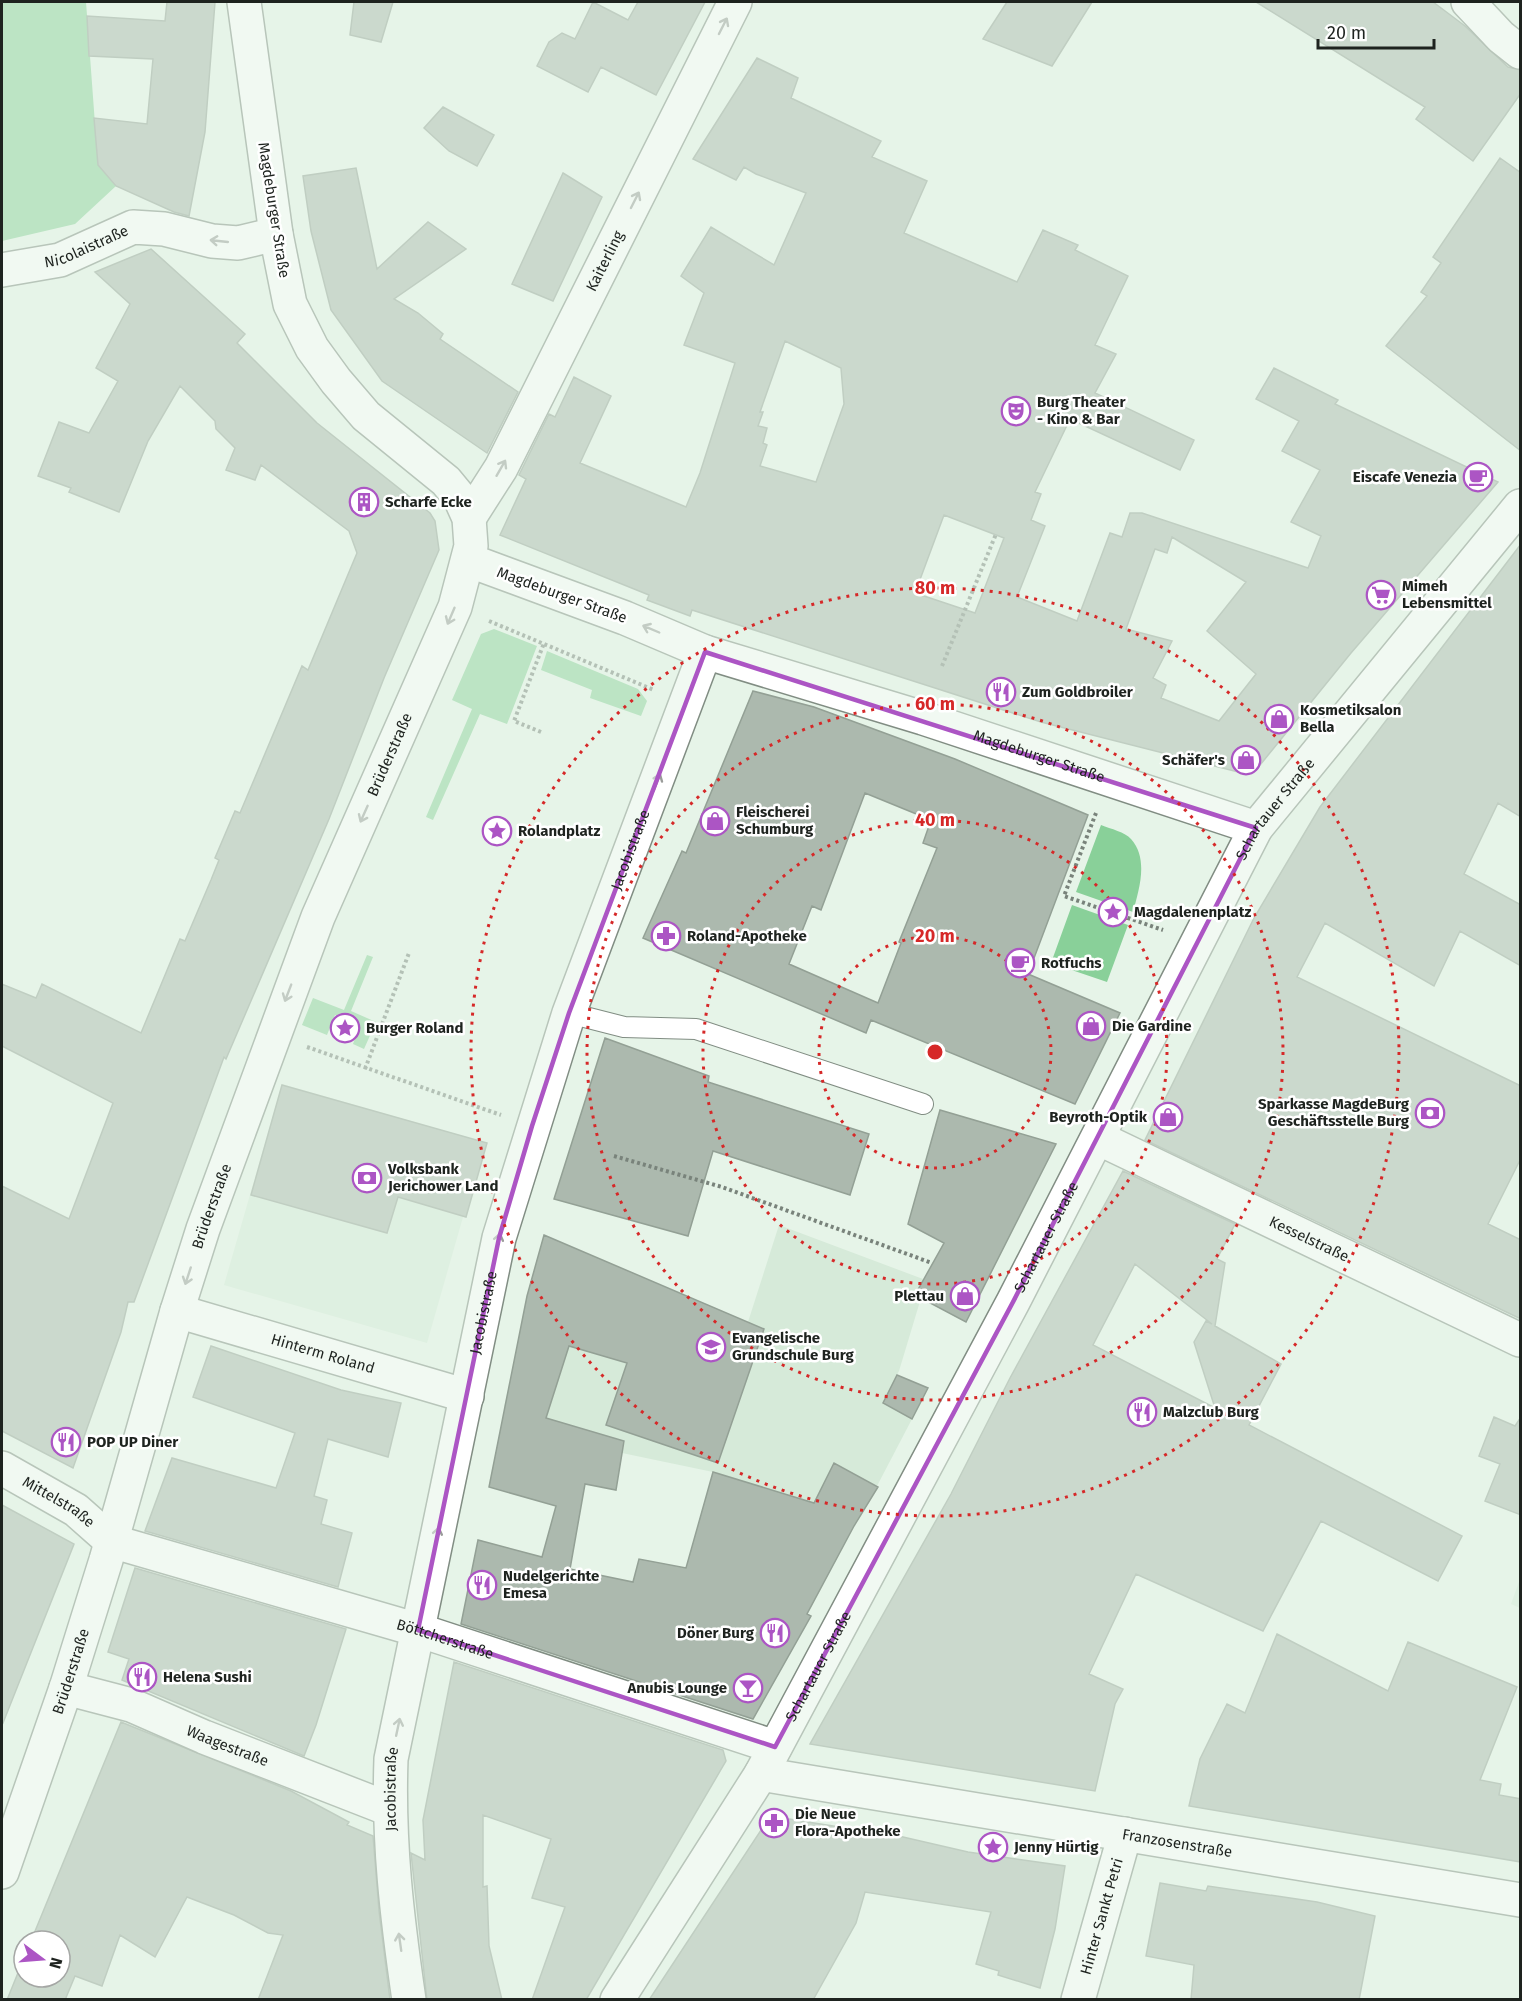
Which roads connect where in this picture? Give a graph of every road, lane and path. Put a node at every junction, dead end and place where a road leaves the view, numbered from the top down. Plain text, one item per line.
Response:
1 (244, 2) edge
2 (735, 2) edge
3 (1468, 2) edge
4 (1521, 52) edge
5 (276, 234) junction
6 (2, 270) edge
7 (469, 518) junction
8 (1515, 522) edge
9 (996, 534) dead end
10 (468, 560) junction
11 (455, 607) junction
12 (544, 643) junction
13 (705, 652) junction
14 (942, 666) dead end
15 (686, 704) junction
16 (541, 732) dead end
17 (1094, 817) dead end
18 (1256, 828) junction
19 (1197, 942) junction
20 (409, 953) dead end
21 (568, 1013) junction
22 (273, 1035) junction
23 (365, 1069) junction
24 (923, 1104) dead end
25 (532, 1126) junction
26 (1098, 1138) junction
27 (614, 1155) dead end
28 (932, 1263) dead end
29 (177, 1311) junction
30 (1521, 1340) edge
31 (467, 1396) junction
32 (2, 1468) edge
33 (111, 1541) junction
34 (418, 1630) junction
35 (66, 1688) junction
36 (768, 1760) junction
37 (389, 1809) junction
38 (1125, 1834) junction
39 (2, 1872) edge
40 (1521, 1900) edge
41 (409, 2000) edge
42 (617, 2000) edge
43 (1078, 2000) edge

1 - 5 street, Magdeburger Straße
7 -> 2 street, Kaiterling
3 - 4 street
5 -> 6 street, Nicolaistraße
5 - 7 street, Magdeburger Straße
7 - 10 street, Magdeburger Straße
8 - 18 street, Schartauer Straße
9 - 14 path
10 - 11 street, Brüderstraße
13 -> 10 street, Magdeburger Straße
11 - 12 path
11 -> 22 street, Brüderstraße
12 - 15 path
12 - 16 path
13 - 15 street, Jacobistraße
13 - 18 street, Magdeburger Straße
21 -> 15 street, Jacobistraße
17 - 19 path
18 - 19 street, Schartauer Straße
19 - 26 street, Schartauer Straße
20 - 23 path
21 - 24 lane
21 - 25 street, Jacobistraße
22 - 23 path
22 -> 29 street, Brüderstraße
23 - 25 path
31 -> 25 street, Jacobistraße
26 - 30 street, Kesselstraße
26 - 36 street, Schartauer Straße
27 - 28 path
29 - 31 street, Hinterm Roland
29 - 33 street, Brüderstraße
34 -> 31 street, Jacobistraße
32 - 33 street, Mittelstraße
33 - 34 street, Böttcherstraße
33 - 35 street, Brüderstraße
34 - 36 street, Böttcherstraße
37 -> 34 street, Jacobistraße
35 - 37 street, Waagestraße
35 - 39 street, Brüderstraße
36 - 38 street, Franzosenstraße
36 - 42 street, Schartauer Straße
41 -> 37 street, Jacobistraße
38 - 40 street, Franzosenstraße
38 - 43 street, Hinter Sankt Petri

